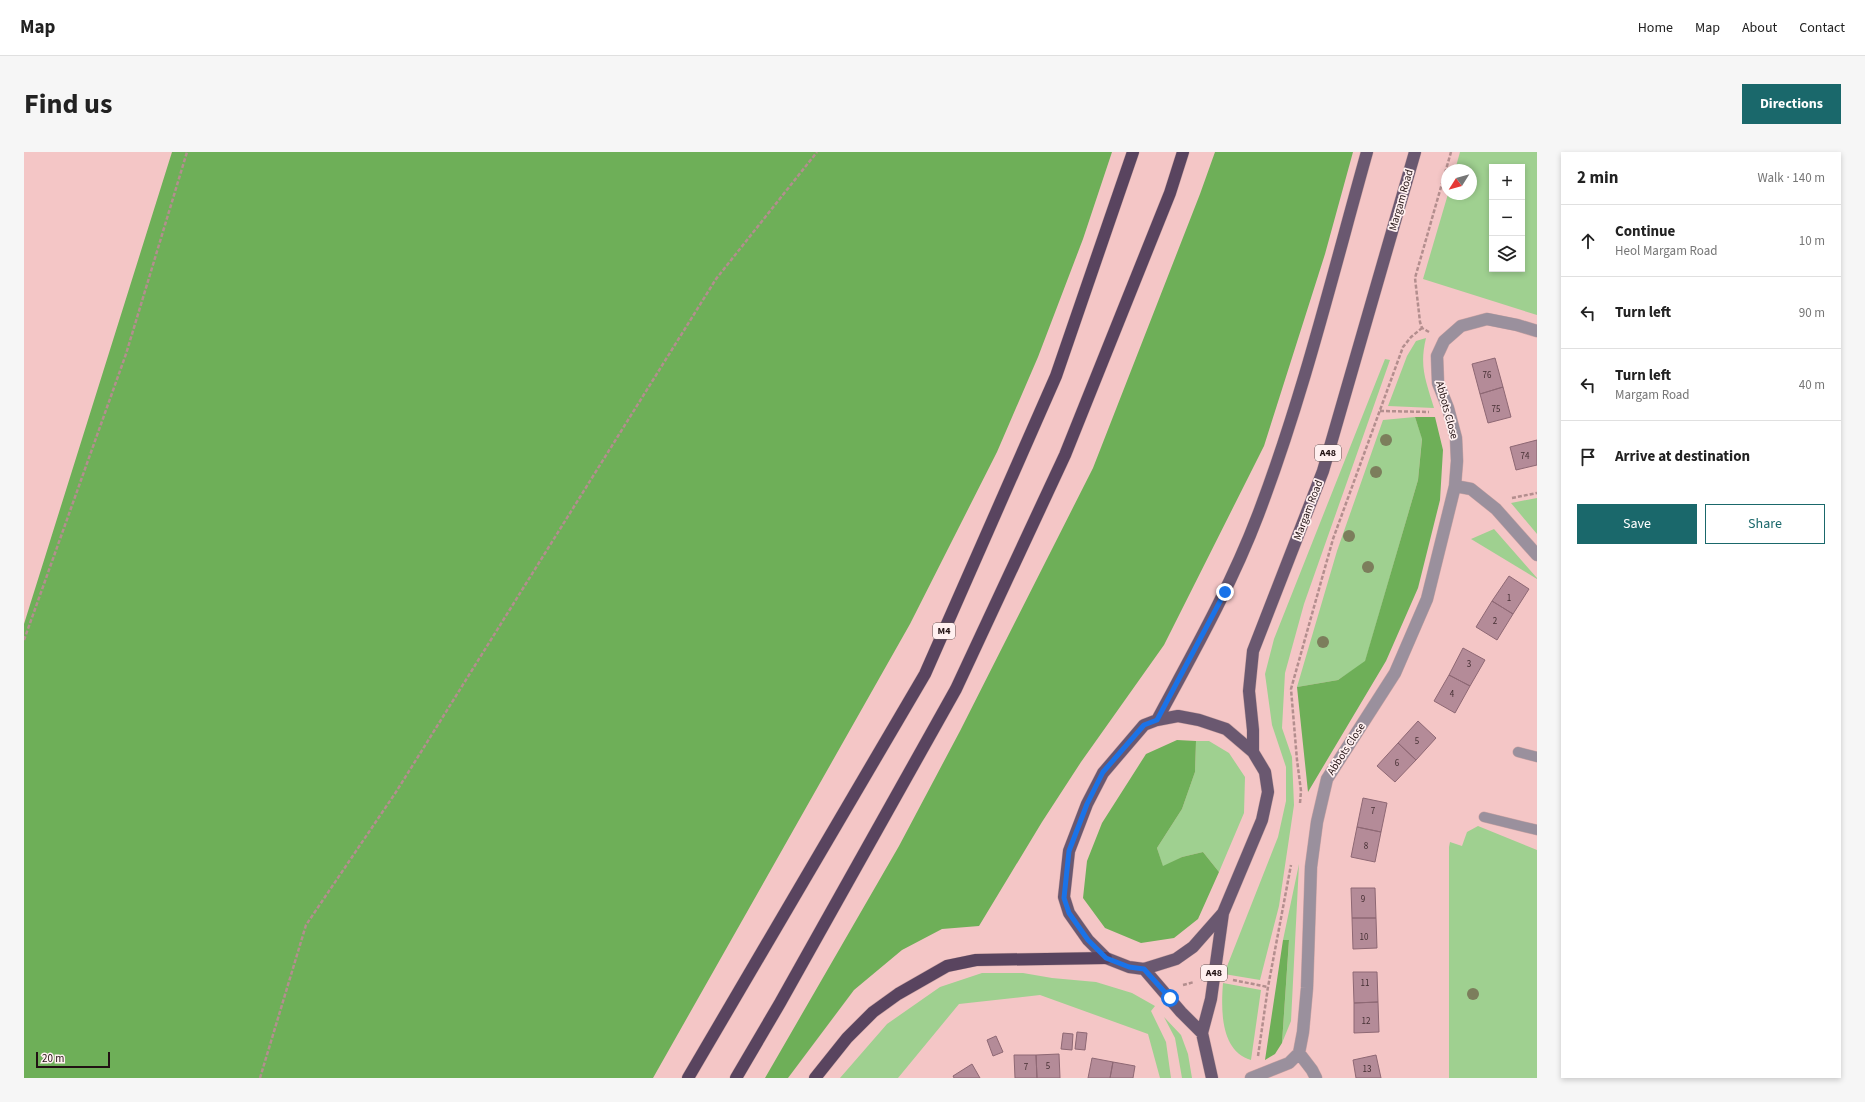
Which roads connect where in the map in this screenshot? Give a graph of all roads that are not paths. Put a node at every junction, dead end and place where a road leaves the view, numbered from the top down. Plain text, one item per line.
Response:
1 (1133, 152) edge
2 (1183, 152) edge
3 (1367, 152) edge
4 (1414, 152) edge
5 (1537, 331) edge
6 (1455, 486) junction
7 (1537, 555) edge
8 (1157, 720) junction
9 (1253, 752) junction
10 (1518, 752) dead end
11 (1537, 757) edge
12 (1484, 817) dead end
13 (1537, 830) edge
14 (1223, 913) junction
15 (1106, 958) junction
16 (1144, 969) junction
17 (1202, 1033) junction
18 (1299, 1053) junction
19 (1255, 1077) edge
20 (688, 1078) edge
21 (736, 1078) edge
22 (815, 1078) edge
23 (1212, 1078) edge
24 (1316, 1078) edge

1 - 20 highway, M4
2 - 21 highway
3 - 8 main road
4 - 9 main road, Margam Road / A48
5 - 6 street, Abbots Close
6 - 7 street
6 - 18 street, Abbots Close
8 - 9 main road
8 - 15 main road
9 - 14 main road
10 - 11 lane
12 - 13 lane
14 - 16 main road
14 - 17 main road, A48
15 - 16 main road
15 - 22 highway
16 - 17 main road
17 - 23 main road, A48
18 - 19 street
18 - 24 street

